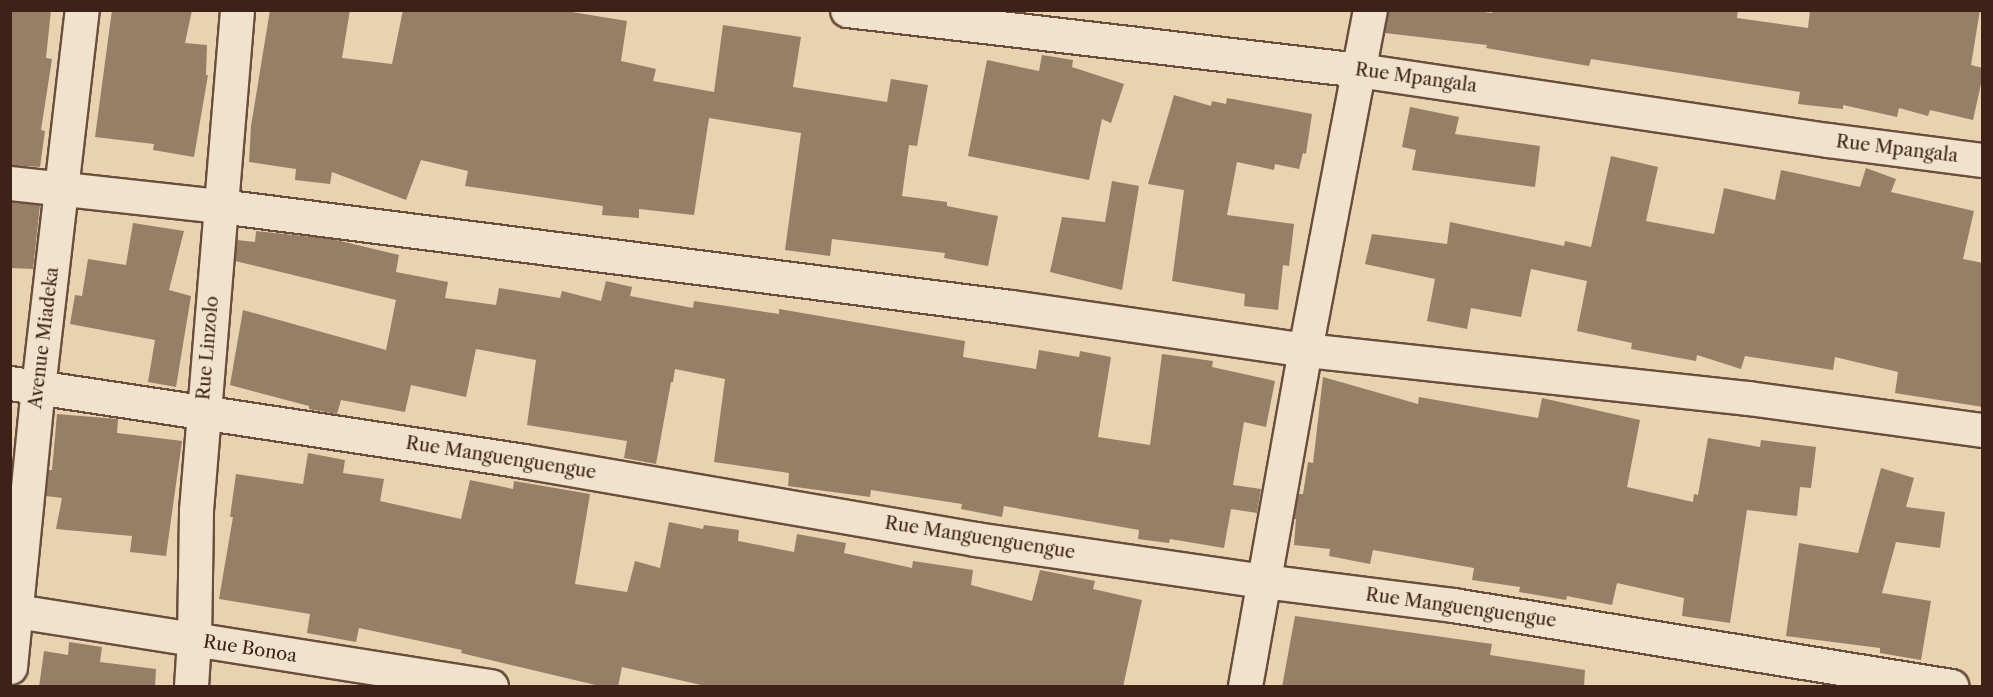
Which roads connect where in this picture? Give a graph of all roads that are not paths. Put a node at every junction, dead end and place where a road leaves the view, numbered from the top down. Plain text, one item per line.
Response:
1 (82, 10) edge
2 (237, 10) edge
3 (847, 10) edge
4 (1370, 10) edge
5 (1359, 70) junction
6 (1983, 160) edge
7 (10, 183) edge
8 (62, 190) junction
9 (220, 206) junction
10 (1305, 350) junction
11 (24, 385) edge
12 (203, 412) junction
13 (1983, 430) edge
14 (1263, 581) junction
15 (13, 611) edge
16 (194, 640) junction
17 (10, 667) edge
18 (190, 687) edge
19 (491, 687) edge
20 (1245, 687) edge
21 (1951, 687) edge

1 - 8 street, Avenue Miadeka
2 - 9 street, Rue Linzolo
3 - 5 street, Rue Mpangala
4 - 5 street
5 - 6 street, Rue Mpangala
5 - 10 street
7 - 8 street
8 - 9 street
8 - 11 street, Avenue Miadeka
9 - 10 street
9 - 12 street, Rue Linzolo
10 - 13 street
10 - 14 street
11 - 12 street, Rue Manguenguengue
11 - 15 street, Avenue Miadeka
12 - 14 street, Rue Manguenguengue
12 - 16 street, Rue Linzolo
14 - 20 street
14 - 21 street, Rue Manguenguengue
15 - 16 street, Rue Bonoa
15 - 17 street, Avenue Miadeka
16 - 18 street, Rue Linzolo
16 - 19 street, Rue Bonoa

